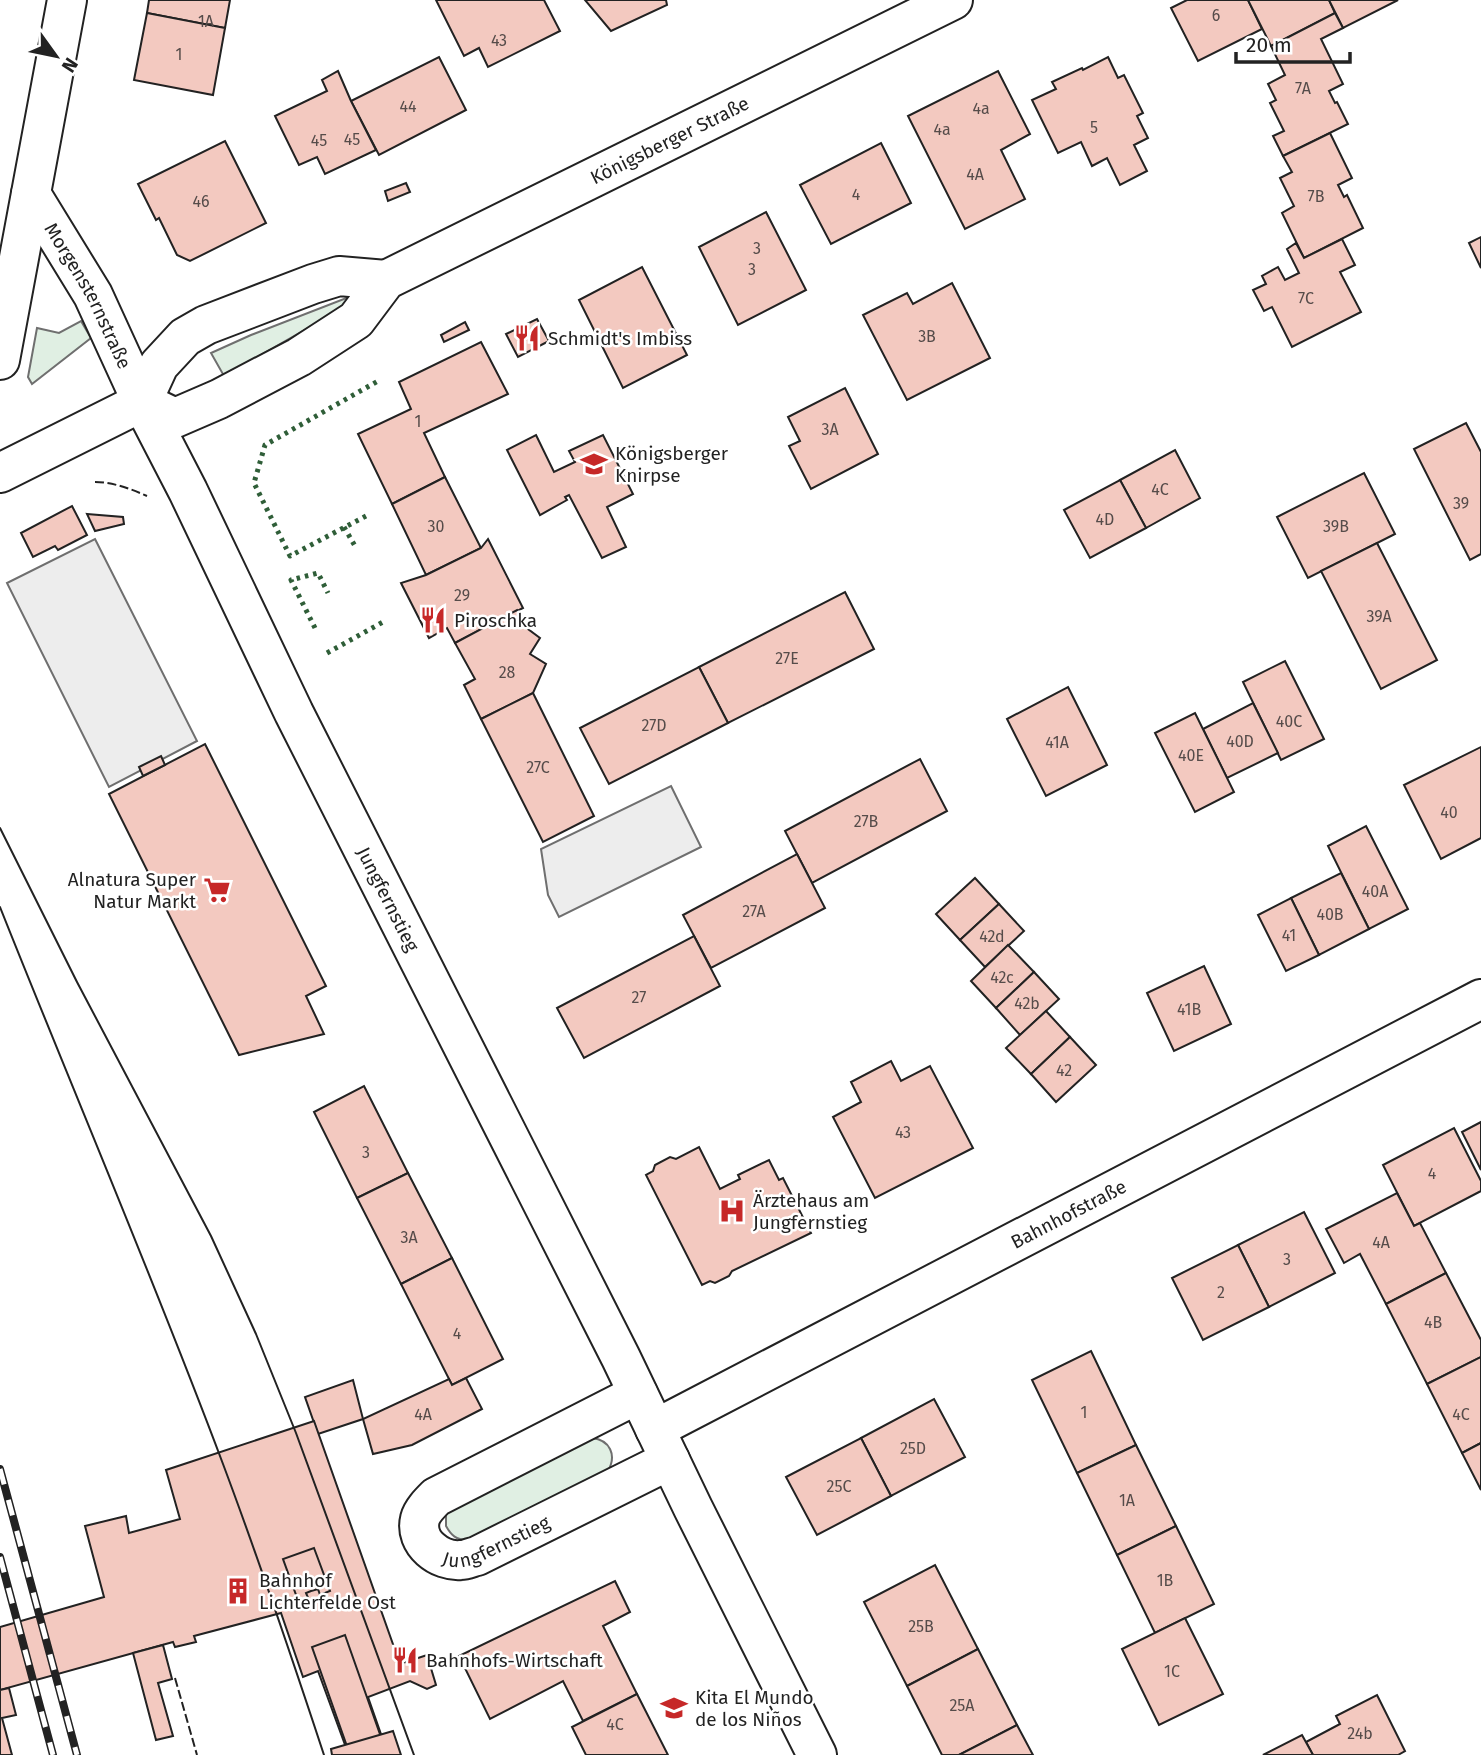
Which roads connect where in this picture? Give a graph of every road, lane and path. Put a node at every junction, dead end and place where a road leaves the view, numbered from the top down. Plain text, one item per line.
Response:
1 (67, 0) edge
2 (953, 0) edge
3 (31, 194) junction
4 (386, 280) junction
5 (0, 360) edge
6 (142, 402) junction
7 (0, 472) edge
8 (1481, 999) edge
9 (638, 1394) junction
10 (662, 1444) junction
11 (817, 1755) edge

1 - 3 street, Morgensternstraße
2 - 4 street, Königsberger Straße
3 - 5 street, Morgensternstraße
3 - 6 street, Morgensternstraße
4 - 6 street
4 - 6 street, Königsberger Straße
6 - 7 street
6 - 9 street, Jungfernstieg
8 - 10 street, Bahnhofstraße
9 - 10 street, Jungfernstieg
9 - 10 street, Jungfernstieg
10 - 11 street, Jungfernstieg

